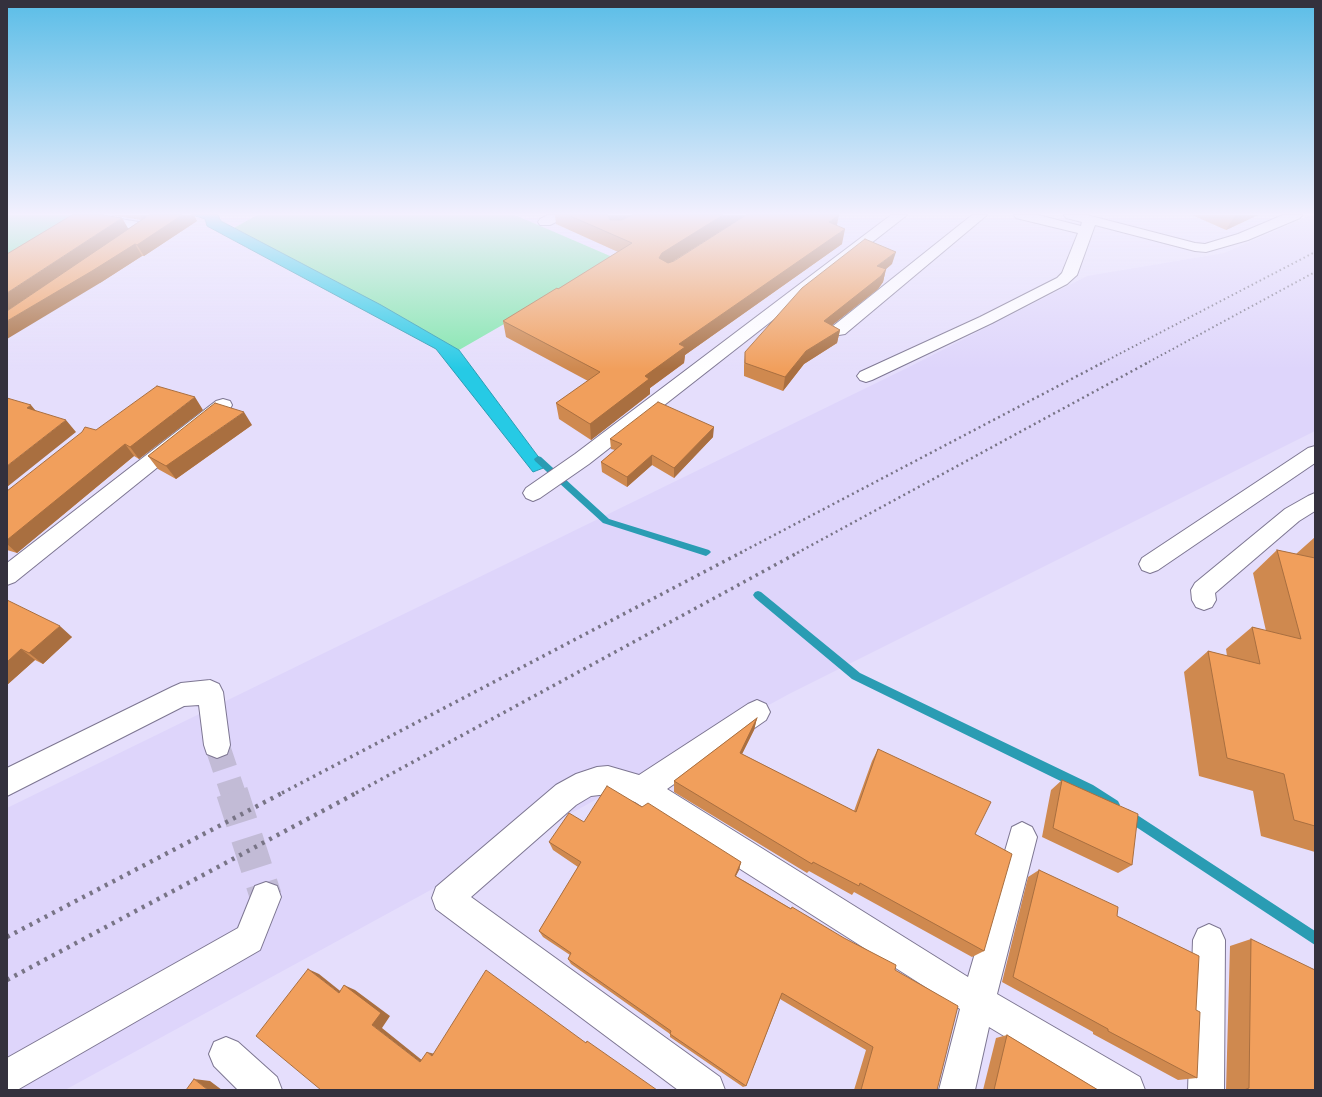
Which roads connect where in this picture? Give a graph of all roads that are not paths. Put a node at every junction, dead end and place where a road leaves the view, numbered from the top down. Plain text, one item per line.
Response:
1 (833, 266) edge
2 (917, 266) edge
3 (1074, 266) edge
4 (839, 330) edge
5 (866, 376) dead end
6 (223, 405) edge
7 (1315, 453) edge
8 (533, 493) dead end
9 (1315, 501) edge
10 (1150, 564) dead end
11 (7, 576) edge
12 (1204, 600) dead end
13 (757, 712) dead end
14 (217, 745) tunnel mouth
15 (7, 782) edge
16 (642, 790) junction
17 (1022, 837) dead end
18 (266, 897) tunnel mouth
19 (1209, 940) dead end
20 (978, 1002) junction
21 (226, 1054) dead end
22 (7, 1077) edge
23 (264, 1090) edge
24 (707, 1090) edge
25 (957, 1090) edge
26 (1127, 1090) edge
27 (1206, 1090) edge

1 - 8 street
2 - 4 street
3 - 5 street
6 - 11 street
7 - 10 street
9 - 12 street
13 - 16 street
14 - 15 street
16 - 20 street
16 - 24 street
17 - 20 street
18 - 22 street
19 - 27 street
20 - 25 street
20 - 26 street
21 - 23 street

